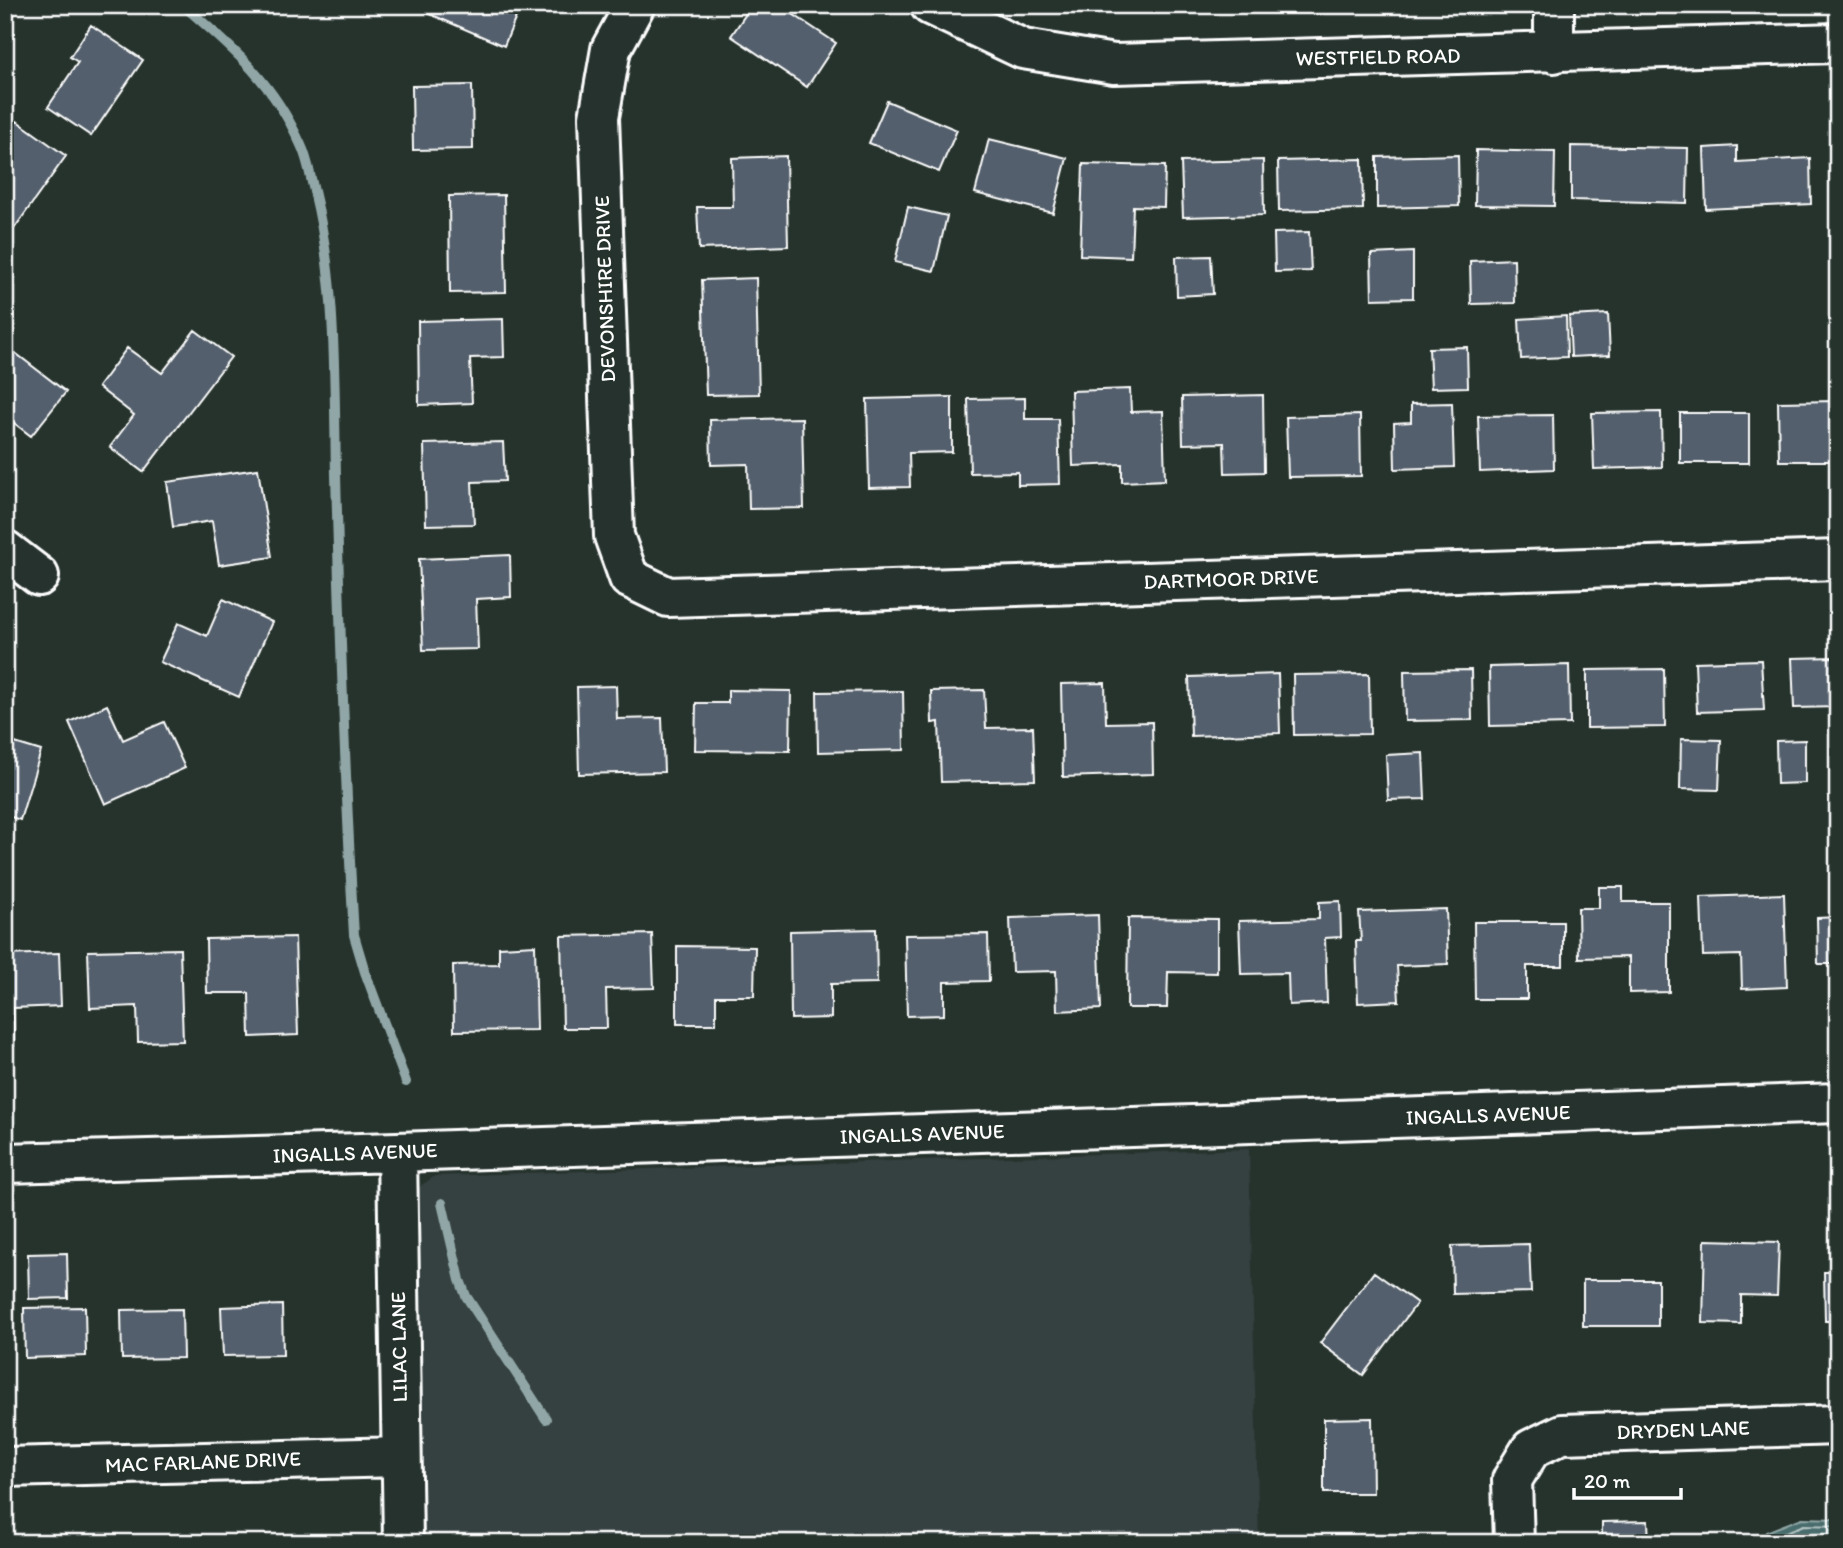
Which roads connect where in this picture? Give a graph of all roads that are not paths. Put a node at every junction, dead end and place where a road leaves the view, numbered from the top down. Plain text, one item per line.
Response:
1 (635, 5) edge
2 (930, 5) edge
3 (1554, 5) edge
4 (1838, 43) edge
5 (1554, 53) junction
6 (5, 550) edge
7 (1838, 560) edge
8 (39, 576) dead end
9 (629, 578) joint
10 (1838, 1102) edge
11 (397, 1152) junction
12 (5, 1163) edge
13 (1838, 1425) edge
14 (400, 1457) junction
15 (5, 1467) edge
16 (403, 1543) edge
17 (1514, 1543) edge

1 - 9 street, DEVONSHIRE DRIVE
2 - 5 street, WESTFIELD ROAD
3 - 5 street
4 - 5 street, WESTFIELD ROAD
6 - 8 street
7 - 9 street, DARTMOOR DRIVE
10 - 11 street, INGALLS AVENUE
11 - 12 street, INGALLS AVENUE
11 - 14 street, LILAC LANE
13 - 17 street, DRYDEN LANE
14 - 15 street, MAC FARLANE DRIVE
14 - 16 street, LILAC LANE

